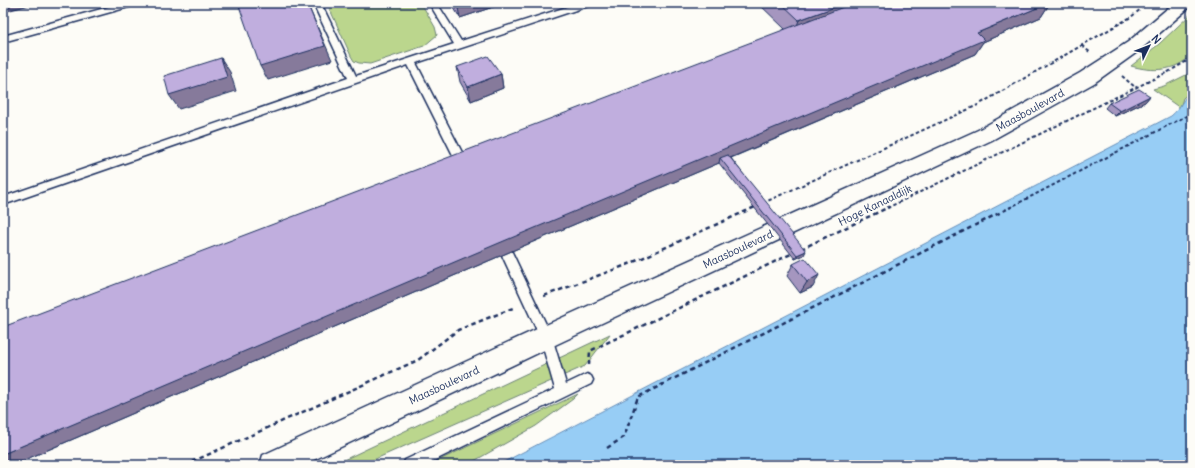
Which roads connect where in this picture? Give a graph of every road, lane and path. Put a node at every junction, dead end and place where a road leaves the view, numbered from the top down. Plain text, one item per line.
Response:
1 (133, 3) edge
2 (317, 3) edge
3 (433, 3) edge
4 (588, 3) edge
5 (1148, 3) edge
6 (1185, 3) edge
7 (3, 40) edge
8 (459, 45) junction
9 (1192, 58) edge
10 (410, 61) junction
11 (353, 80) junction
12 (1192, 101) edge
13 (1192, 112) edge
14 (464, 166) edge
15 (3, 200) edge
16 (506, 253) edge
17 (530, 301) junction
18 (546, 337) junction
19 (588, 380) joint
20 (562, 392) junction
21 (607, 448) dead end
22 (185, 465) edge
23 (272, 465) edge
24 (410, 465) edge

1 - 7 lane
2 - 11 lane
3 - 8 lane
4 - 8 lane
5 - 17 path
6 - 18 street, Maasboulevard
8 - 10 lane
9 - 19 path, Hoge Kanaaldijk
10 - 11 lane
10 - 14 lane
11 - 15 lane
12 - 13 path
13 - 21 path
16 - 17 lane
17 - 18 lane
17 - 22 path
18 - 20 lane
18 - 23 street, Maasboulevard
19 - 20 lane
20 - 24 lane

